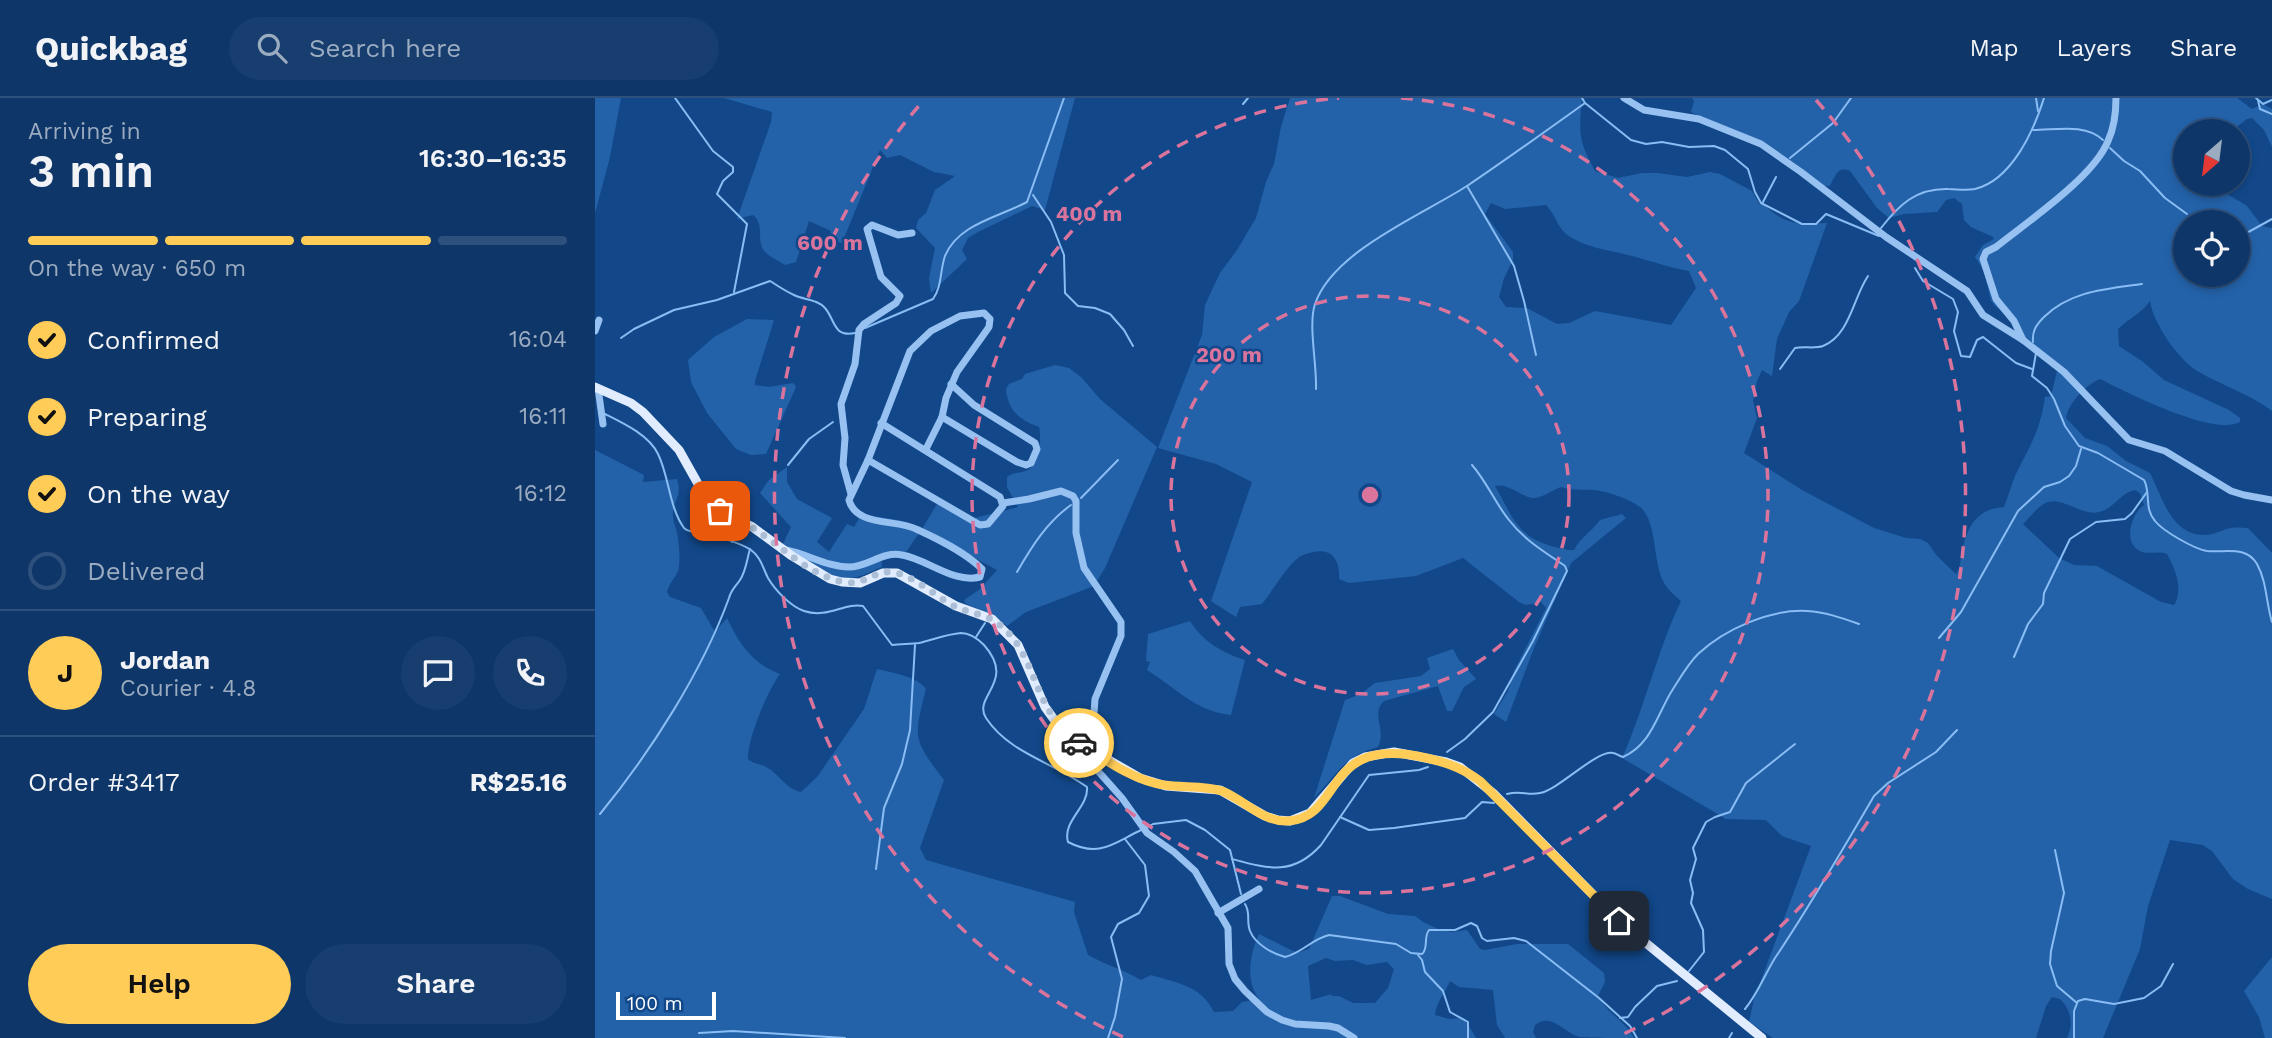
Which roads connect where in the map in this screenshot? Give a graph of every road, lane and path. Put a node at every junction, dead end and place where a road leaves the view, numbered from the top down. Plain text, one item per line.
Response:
1 (1624, 98) edge
2 (2116, 98) edge
3 (912, 233) dead end
4 (599, 320) dead end
5 (595, 331) edge
6 (2023, 340) junction
7 (951, 384) junction
8 (597, 388) edge
9 (942, 417) junction
10 (602, 421) dead end
11 (881, 424) junction
12 (926, 449) junction
13 (868, 460) junction
14 (851, 494) junction
15 (2272, 500) edge
16 (1003, 503) junction
17 (782, 549) junction
18 (1072, 738) junction
19 (1109, 761) junction
20 (1259, 889) dead end
21 (1219, 913) junction
22 (1354, 1038) edge
23 (1762, 1038) edge

1 - 6 street
2 - 6 street
3 - 14 street
4 - 5 street
6 - 15 street
7 - 9 street
7 - 9 street
7 - 11 street
8 - 10 street
8 - 17 main road
9 - 12 street
11 - 12 street
11 - 13 street
12 - 16 street
13 - 14 street
13 - 16 street
14 - 17 street
16 - 19 street
17 - 18 main road
18 - 19 main road
18 - 21 street
19 - 23 main road
20 - 21 street
21 - 22 street

